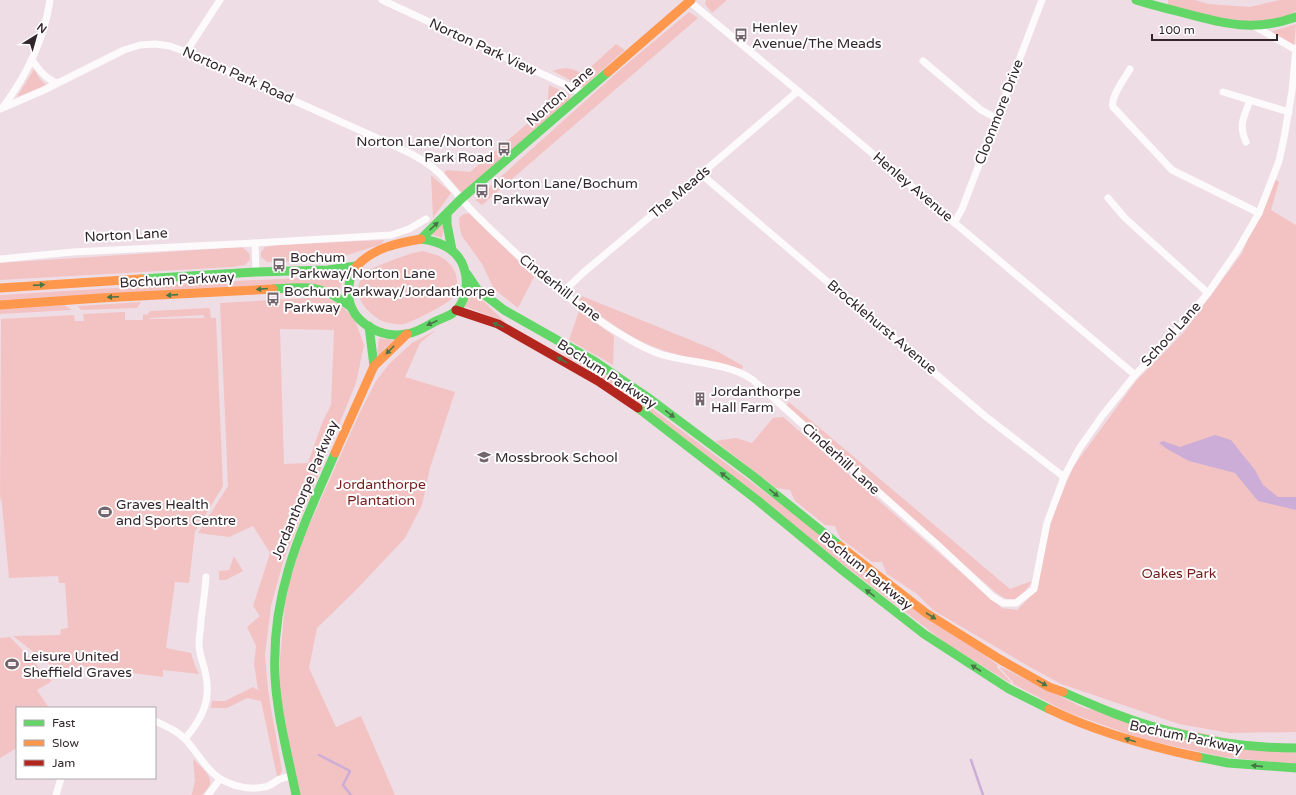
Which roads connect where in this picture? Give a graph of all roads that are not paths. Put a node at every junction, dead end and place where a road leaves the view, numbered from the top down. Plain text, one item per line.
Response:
1 (50, 0) edge
2 (220, 0) edge
3 (382, 0) edge
4 (1042, 0) edge
5 (1136, 0) edge
6 (690, 1) edge
7 (1296, 17) edge
8 (1254, 26) junction
9 (1296, 49) edge
10 (186, 52) junction
11 (32, 60) junction
12 (923, 61) dead end
13 (1130, 69) dead end
14 (57, 83) junction
15 (798, 91) junction
16 (1224, 92) dead end
17 (584, 94) junction
18 (1250, 100) junction
19 (1, 109) edge
20 (1289, 112) junction
21 (996, 118) junction
22 (1246, 142) dead end
23 (702, 174) junction
24 (1108, 198) dead end
25 (461, 199) junction
26 (1258, 213) junction
27 (447, 214) junction
28 (426, 219) dead end
29 (954, 223) junction
30 (421, 239) junction
31 (254, 243) junction
32 (452, 250) junction
33 (0, 259) edge
34 (356, 266) junction
35 (256, 272) junction
36 (467, 274) junction
37 (0, 288) edge
38 (562, 293) junction
39 (1208, 293) junction
40 (0, 305) edge
41 (351, 308) junction
42 (456, 310) junction
43 (369, 326) junction
44 (407, 334) junction
45 (374, 366) junction
46 (1135, 374) junction
47 (1064, 478) junction
48 (206, 577) dead end
49 (1016, 603) joint
50 (156, 721) edge
51 (185, 739) junction
52 (1296, 748) edge
53 (1296, 768) edge
54 (292, 776) junction
55 (61, 779) edge
56 (220, 779) junction
57 (56, 795) edge
58 (208, 795) edge
59 (296, 795) edge

1 - 11 street
2 - 10 street
3 - 17 street, Norton Park View
4 - 21 street, Cloonmore Drive
5 - 8 main road
6 - 15 street, Henley Avenue
6 - 17 main road, Norton Lane
7 - 8 main road
8 - 9 street, School Lane
9 - 20 street, School Lane
10 - 14 street, Norton Park Road
10 - 25 street, Norton Park Road
11 - 14 street
11 - 19 street
12 - 21 street
13 - 26 street
14 - 19 street, Norton Park Road
15 - 23 street, The Meads
15 - 29 street, Henley Avenue
16 - 18 street
17 - 25 main road, Norton Lane
18 - 20 street
18 - 22 street
20 - 26 street, School Lane
21 - 29 street, Cloonmore Drive
23 - 38 street, The Meads
23 - 47 street, Brocklehurst Avenue
24 - 39 street
25 - 27 main road, Norton Lane
25 - 38 street, Cinderhill Lane
26 - 39 street, School Lane
30 -> 27 main road, Norton Lane
27 - 32 main road
28 - 31 street, Norton Lane
29 - 46 street, Henley Avenue
30 - 32 main road
30 - 34 main road
31 - 33 street, Norton Lane
31 - 35 street
32 - 36 main road
34 - 35 main road, Bochum Parkway
34 - 41 main road
37 -> 35 main road, Bochum Parkway
36 - 42 main road
36 -> 52 main road, Bochum Parkway
38 - 49 street, Cinderhill Lane
39 - 46 street, School Lane
41 -> 40 main road, Bochum Parkway
41 - 43 main road
42 -> 44 main road
53 -> 42 main road, Bochum Parkway
43 - 44 main road
43 - 45 main road
44 -> 45 main road, Jordanthorpe Parkway
45 - 54 main road, Jordanthorpe Parkway
46 - 47 street, School Lane
47 - 49 street, School Lane
48 - 51 street
50 - 51 street
51 - 56 street
54 - 56 street
54 - 59 main road, Jordanthorpe Parkway
55 - 57 street
56 - 58 street

